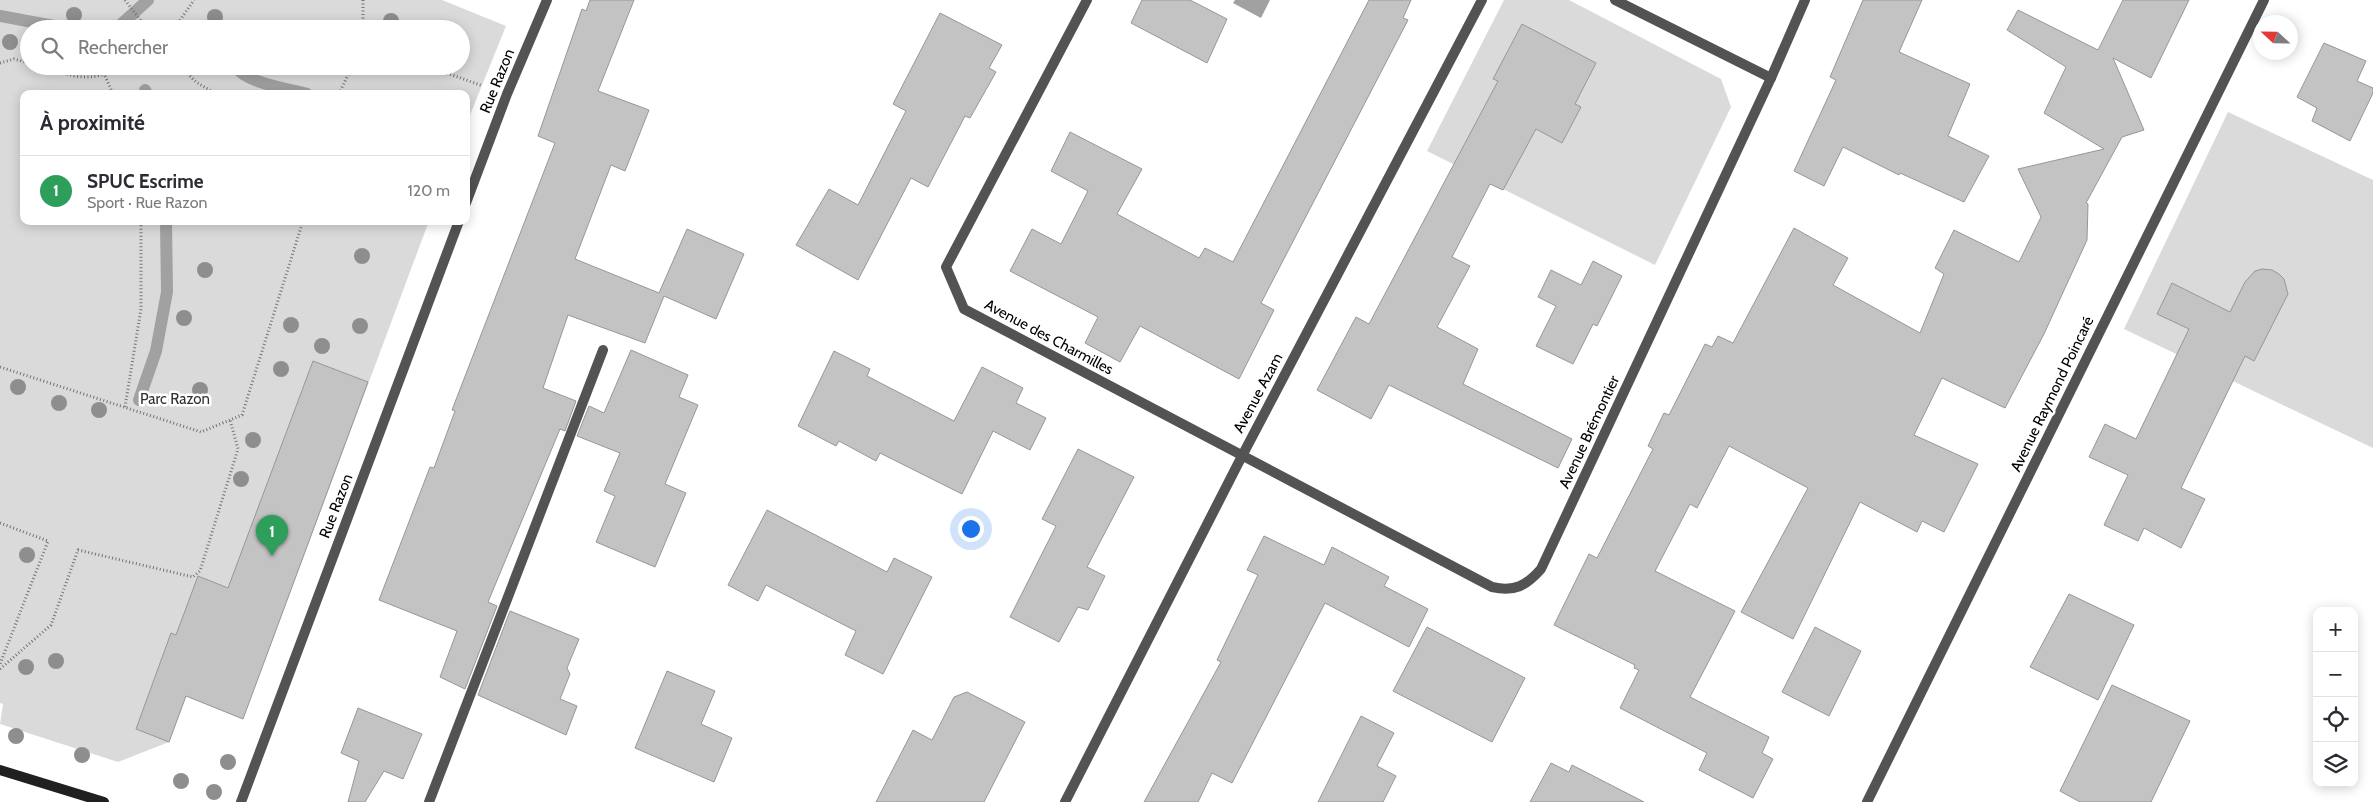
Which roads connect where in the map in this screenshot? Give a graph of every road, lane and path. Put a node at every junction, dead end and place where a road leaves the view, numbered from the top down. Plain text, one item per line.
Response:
1 (125, 0) edge
2 (194, 0) edge
3 (363, 0) edge
4 (547, 0) edge
5 (1087, 0) edge
6 (1482, 0) edge
7 (1615, 0) edge
8 (1805, 0) edge
9 (2264, 0) edge
10 (140, 20) edge
11 (180, 20) edge
12 (363, 20) edge
13 (20, 61) edge
14 (0, 63) edge
15 (70, 75) edge
16 (189, 75) edge
17 (348, 75) edge
18 (453, 75) edge
19 (104, 76) joint
20 (1771, 78) junction
21 (111, 90) edge
22 (209, 90) edge
23 (341, 90) edge
24 (507, 94) junction
25 (470, 191) edge
26 (142, 225) edge
27 (302, 225) edge
28 (458, 225) edge
29 (603, 350) dead end
30 (0, 367) edge
31 (125, 407) junction
32 (230, 420) junction
33 (1242, 456) junction
34 (0, 523) edge
35 (0, 664) edge
36 (0, 669) edge
37 (0, 770) edge
38 (104, 802) edge
39 (242, 802) edge
40 (429, 802) edge
41 (1065, 802) edge
42 (1867, 802) edge

1 - 10 path
2 - 11 path
3 - 12 path
4 - 24 street, Rue Razon
5 - 33 street, Avenue des Charmilles
6 - 33 street, Avenue Azam
7 - 20 street
8 - 20 street, Avenue Brémontier
9 - 42 street, Avenue Raymond Poincaré
13 - 14 path
15 - 19 path
16 - 22 path
17 - 23 path
18 - 24 path
19 - 21 path
20 - 33 street, Avenue Brémontier
24 - 25 street, Rue Razon
26 - 31 path
27 - 32 path
28 - 39 street, Rue Razon
29 - 40 street
30 - 31 path
31 - 32 path
32 - 36 path
33 - 41 street, Avenue Azam
34 - 35 path
37 - 38 street

